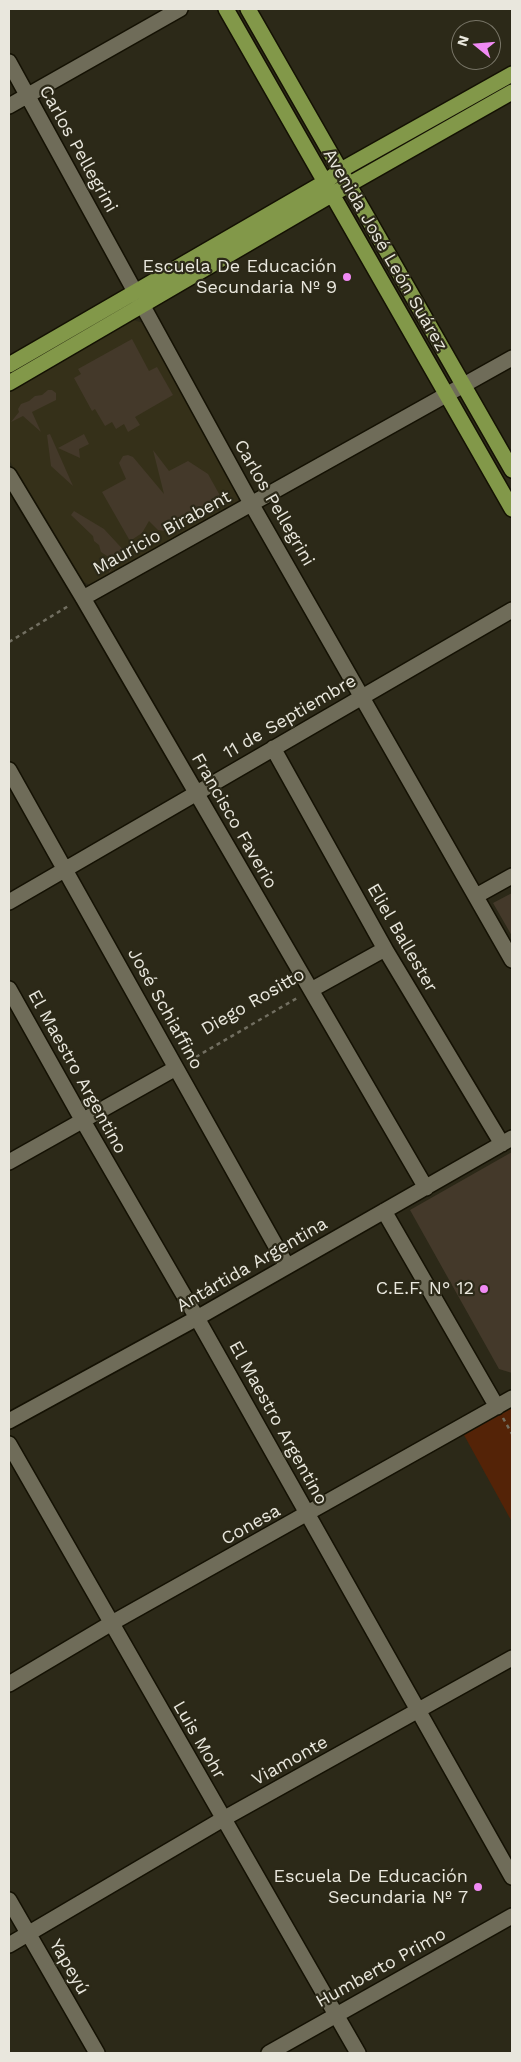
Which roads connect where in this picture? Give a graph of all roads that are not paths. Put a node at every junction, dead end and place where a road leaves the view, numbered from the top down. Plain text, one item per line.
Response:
1 (180, 9) edge
2 (226, 9) edge
3 (248, 9) edge
4 (9, 62) edge
5 (512, 74) edge
6 (512, 92) edge
7 (28, 96) junction
8 (9, 106) edge
9 (341, 170) junction
10 (350, 184) junction
11 (328, 189) junction
12 (135, 291) junction
13 (142, 305) junction
14 (512, 358) edge
15 (9, 365) edge
16 (9, 383) edge
17 (465, 385) junction
18 (447, 394) junction
19 (512, 470) edge
20 (9, 475) edge
21 (252, 505) junction
22 (512, 509) edge
23 (82, 598) junction
24 (512, 610) edge
25 (363, 696) junction
26 (273, 748) junction
27 (9, 770) edge
28 (196, 793) junction
29 (64, 870) junction
30 (512, 876) edge
31 (476, 896) junction
32 (9, 902) edge
33 (385, 949) junction
34 (512, 960) edge
35 (9, 989) edge
36 (311, 990) junction
37 (176, 1068) junction
38 (82, 1121) junction
39 (507, 1141) edge
40 (9, 1162) edge
41 (426, 1188) junction
42 (384, 1211) junction
43 (287, 1266) junction
44 (197, 1318) junction
45 (512, 1398) edge
46 (497, 1407) junction
47 (9, 1421) edge
48 (9, 1444) edge
49 (308, 1515) junction
50 (110, 1624) junction
51 (512, 1658) edge
52 (9, 1684) edge
53 (420, 1711) junction
54 (223, 1819) junction
55 (512, 1877) edge
56 (9, 1900) edge
57 (512, 1916) edge
58 (28, 1934) junction
59 (9, 1945) edge
60 (336, 2015) junction
61 (97, 2053) edge
62 (269, 2053) edge
63 (358, 2053) edge

1 - 7 street
2 - 11 main road, Avenida José León Suárez
3 - 9 main road, Avenida José León Suárez
4 - 7 street, Carlos Pellegrini
5 - 9 main road
6 - 10 main road
7 - 8 street
7 - 12 street, Carlos Pellegrini
9 - 10 main road, Avenida José León Suárez
9 - 11 main road
10 - 11 main road
10 - 17 main road, Avenida José León Suárez
11 - 12 main road
11 - 13 main road
11 - 18 main road, Avenida José León Suárez
12 - 13 street, Carlos Pellegrini
12 - 15 main road
13 - 16 main road
13 - 21 street, Carlos Pellegrini
14 - 17 street, Mauricio Birabent
17 - 18 street, Mauricio Birabent
17 - 19 main road, Avenida José León Suárez
18 - 21 street, Mauricio Birabent
18 - 22 main road, Avenida José León Suárez
20 - 23 street, Francisco Faverio
21 - 23 street, Mauricio Birabent
21 - 25 street, Carlos Pellegrini
23 - 28 street, Francisco Faverio
24 - 25 street, 11 de Septiembre
25 - 26 street, 11 de Septiembre
25 - 31 street, Carlos Pellegrini
26 - 28 street, 11 de Septiembre
26 - 33 street, Eliel Ballester
27 - 29 street, José Schiaffino
28 - 29 street, 11 de Septiembre
28 - 36 street, Francisco Faverio
29 - 32 street, 11 de Septiembre
29 - 37 street, José Schiaffino
30 - 31 street
31 - 34 street, Carlos Pellegrini
33 - 36 street, Diego Rositto
33 - 39 street, Eliel Ballester
35 - 38 street, El Maestro Argentino
36 - 41 street, Francisco Faverio
37 - 38 street
37 - 43 street, José Schiaffino
38 - 40 street
38 - 44 street, El Maestro Argentino
39 - 41 street, Antártida Argentina
41 - 42 street, Antártida Argentina
42 - 43 street, Antártida Argentina
42 - 46 street
43 - 44 street, Antártida Argentina
44 - 47 street, Antártida Argentina
44 - 49 street, El Maestro Argentino
45 - 46 street, Conesa
46 - 49 street, Conesa
48 - 50 street, Luis Mohr
49 - 50 street, Conesa
49 - 53 street, El Maestro Argentino
50 - 52 street, Conesa
50 - 54 street, Luis Mohr
51 - 53 street, Viamonte
53 - 54 street, Viamonte
53 - 55 street, El Maestro Argentino
54 - 58 street, Viamonte
54 - 60 street, Luis Mohr
56 - 58 street, Yapeyú
57 - 60 street, Humberto Primo
58 - 59 street, Viamonte
58 - 61 street, Yapeyú
60 - 62 street, Humberto Primo
60 - 63 street, Luis Mohr

